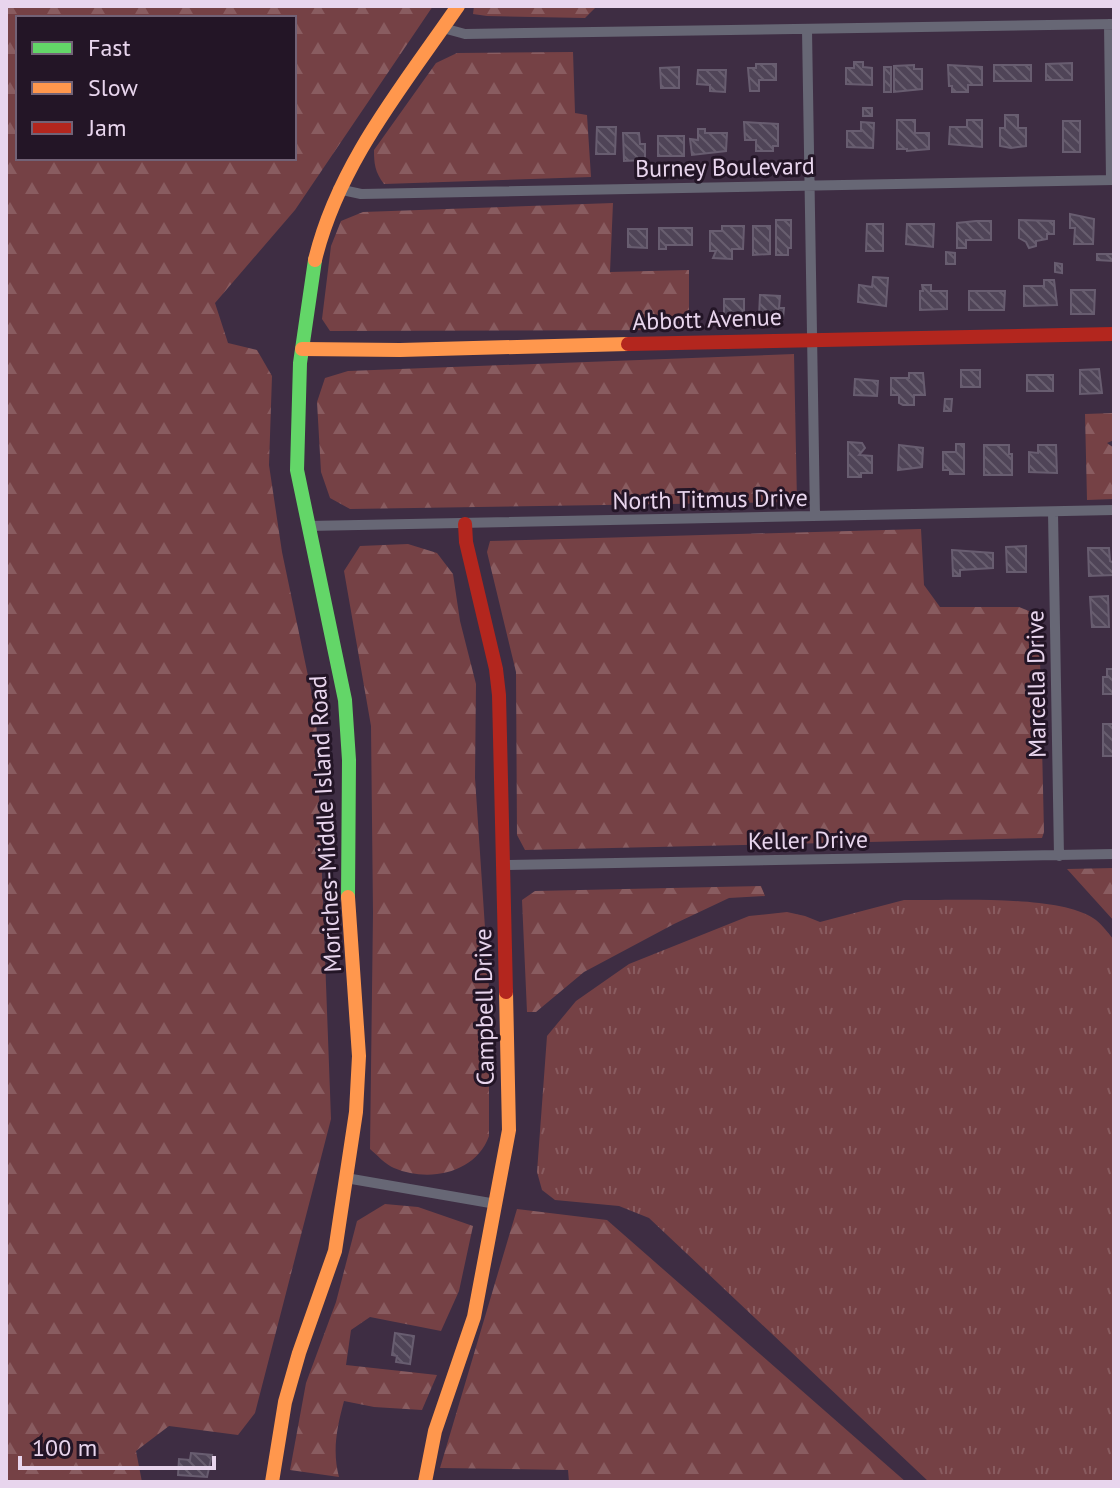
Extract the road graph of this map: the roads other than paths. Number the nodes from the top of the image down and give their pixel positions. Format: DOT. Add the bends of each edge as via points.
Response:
graph roads {
  1 [pos="458,6"];
  2 [pos="1111,24"];
  3 [pos="443,28"];
  4 [pos="807,30"];
  5 [pos="1112,180"];
  6 [pos="812,185"];
  7 [pos="338,189"];
  8 [pos="1114,334"];
  9 [pos="813,338"];
  10 [pos="302,349"];
  11 [pos="1114,510"];
  12 [pos="1053,512"];
  13 [pos="815,516"];
  14 [pos="465,524"];
  15 [pos="308,526"];
  16 [pos="1114,854"];
  17 [pos="1059,856"];
  18 [pos="503,865"];
  19 [pos="346,1178"];
  20 [pos="496,1204"];
  21 [pos="272,1482"];
  22 [pos="425,1482"];
  1 -- 3 [label="street, Moriches-Middle Island Road"];
  2 -- 4 [label="street"];
  2 -- 5 [label="street"];
  3 -- 4 [label="street" via="465,34"];
  3 -- 7 [label="street, Moriches-Middle Island Road"];
  4 -- 6 [label="street"];
  5 -- 6 [label="street, Burney Boulevard"];
  6 -- 7 [label="street, Burney Boulevard" via="361,194"];
  6 -- 9 [label="street"];
  7 -- 10 [label="street, Moriches-Middle Island Road" via="311,282"];
  8 -- 9 [label="street, Abbott Avenue"];
  9 -- 10 [label="street, Abbott Avenue"];
  9 -- 13 [label="street"];
  10 -- 15 [label="street, Moriches-Middle Island Road" via="297,470"];
  11 -- 12 [label="street, North Titmus Drive"];
  12 -- 13 [label="street, North Titmus Drive"];
  12 -- 17 [label="street, Marcella Drive"];
  13 -- 14 [label="street, North Titmus Drive"];
  14 -- 15 [label="street, North Titmus Drive"];
  14 -- 18 [label="street, Campbell Drive" via="496,669"];
  15 -- 19 [label="street, Moriches-Middle Island Road" via="338,658 349,760 348,900 359,1056"];
  16 -- 17 [label="street, Keller Drive"];
  17 -- 18 [label="street, Keller Drive"];
  18 -- 20 [label="street, Campbell Drive" via="509,1130"];
  19 -- 20 [label="street"];
  19 -- 21 [label="street, Moriches-Middle Island Road" via="335,1251 292,1378"];
  20 -- 22 [label="street, Campbell Drive" via="474,1317 435,1431"];
}
